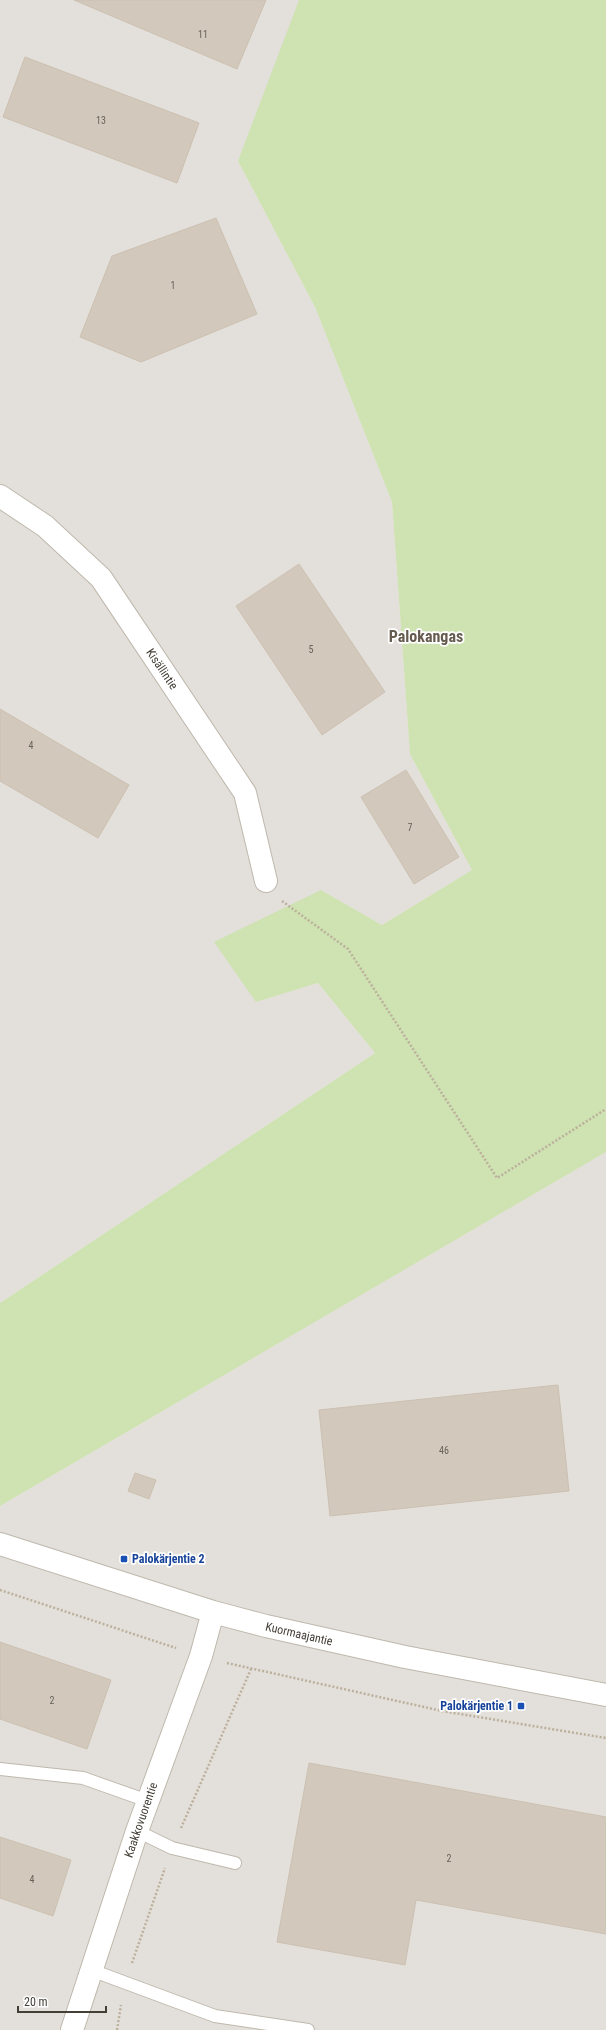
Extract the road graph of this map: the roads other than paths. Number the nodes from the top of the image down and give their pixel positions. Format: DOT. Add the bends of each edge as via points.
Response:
graph roads {
  1 [pos="0,496"];
  2 [pos="266,881"];
  3 [pos="0,1544"];
  4 [pos="213,1612"];
  5 [pos="606,1695"];
  6 [pos="0,1769"];
  7 [pos="148,1800"];
  8 [pos="137,1831"];
  9 [pos="235,1863"];
  10 [pos="91,1970"];
  11 [pos="72,2030"];
  12 [pos="308,2030"];
  1 -- 2 [label="street, Kisällintie" via="45,526 101,578 244,793"];
  3 -- 4 [label="street, Kuormaajantie"];
  4 -- 5 [label="street, Kuormaajantie" via="346,1645"];
  4 -- 7 [label="street, Kaakkovuorentie" via="201,1656"];
  6 -- 7 [label="lane" via="83,1778"];
  7 -- 8 [label="street, Kaakkovuorentie"];
  8 -- 9 [label="lane" via="172,1848"];
  8 -- 10 [label="street, Kaakkovuorentie"];
  10 -- 11 [label="street, Kaakkovuorentie"];
  10 -- 12 [label="lane" via="215,2016"];
}
